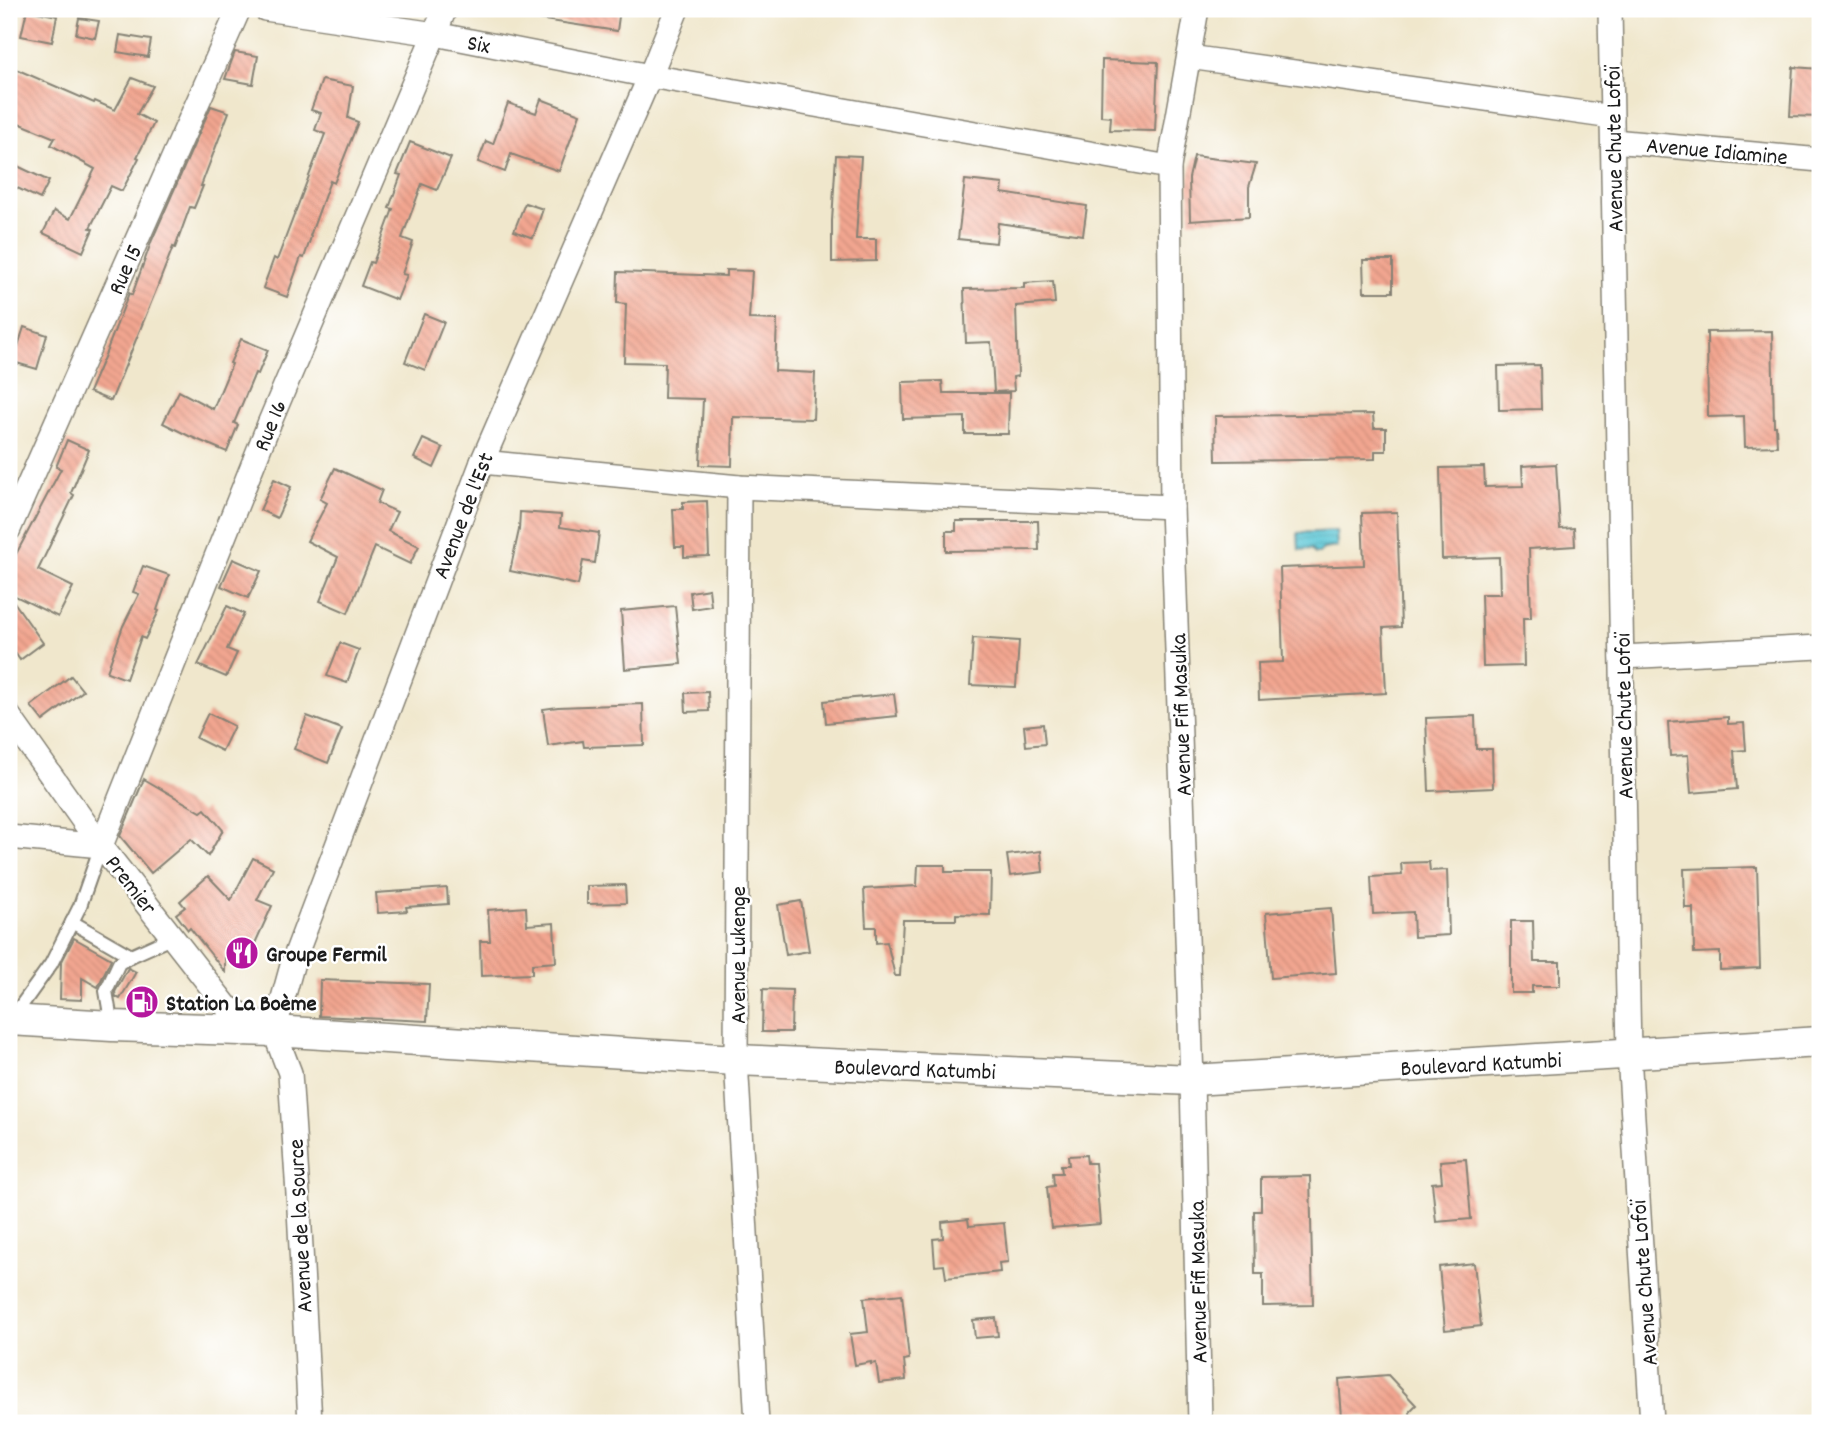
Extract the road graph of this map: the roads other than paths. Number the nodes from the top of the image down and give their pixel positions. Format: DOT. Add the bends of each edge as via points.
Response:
graph roads {
  1 [pos="239,9"];
  2 [pos="265,9"];
  3 [pos="445,9"];
  4 [pos="677,9"];
  5 [pos="1197,9"];
  6 [pos="1610,9"];
  7 [pos="435,34"];
  8 [pos="1189,57"];
  9 [pos="650,76"];
  10 [pos="1612,117"];
  11 [pos="1613,141"];
  12 [pos="1820,160"];
  13 [pos="1169,167"];
  14 [pos="482,462"];
  15 [pos="739,487"];
  16 [pos="1172,507"];
  17 [pos="9,529"];
  18 [pos="1820,647"];
  19 [pos="1622,657"];
  20 [pos="9,716"];
  21 [pos="9,837"];
  22 [pos="102,846"];
  23 [pos="72,922"];
  24 [pos="173,937"];
  25 [pos="131,956"];
  26 [pos="10,1020"];
  27 [pos="112,1026"];
  28 [pos="274,1031"];
  29 [pos="1820,1042"];
  30 [pos="1629,1054"];
  31 [pos="736,1060"];
  32 [pos="1192,1080"];
  33 [pos="310,1423"];
  34 [pos="757,1423"];
  35 [pos="1200,1423"];
  36 [pos="1652,1423"];
  1 -- 17 [label="street, Rue 15"];
  2 -- 7 [label="street, Six"];
  3 -- 7 [label="street, Rue 16"];
  4 -- 9 [label="street, Avenue de l'Est"];
  5 -- 8 [label="street, Avenue Fifi Masuka"];
  6 -- 10 [label="street, Avenue Chute Lofoï"];
  7 -- 9 [label="street, Six"];
  7 -- 22 [label="street, Rue 16" via="269,424"];
  8 -- 10 [label="street"];
  8 -- 13 [label="street, Avenue Fifi Masuka"];
  9 -- 13 [label="street, Six"];
  9 -- 14 [label="street, Avenue de l'Est"];
  10 -- 11 [label="street, Avenue Chute Lofoï"];
  11 -- 12 [label="street, Avenue Idiamine"];
  11 -- 19 [label="street, Avenue Chute Lofoï"];
  13 -- 16 [label="street, Avenue Fifi Masuka"];
  14 -- 15 [label="street"];
  14 -- 28 [label="street, Avenue de l'Est" via="293,962"];
  15 -- 16 [label="street"];
  15 -- 31 [label="street, Avenue Lukenge"];
  16 -- 32 [label="street, Avenue Fifi Masuka"];
  18 -- 19 [label="street"];
  19 -- 30 [label="street, Avenue Chute Lofoï"];
  20 -- 22 [label="street, Premier"];
  21 -- 22 [label="street"];
  22 -- 23 [label="lane"];
  22 -- 24 [label="street, Premier"];
  23 -- 25 [label="lane"];
  23 -- 26 [label="lane" via="51,964"];
  24 -- 25 [label="lane"];
  24 -- 28 [label="street, Premier" via="227,1006"];
  25 -- 27 [label="lane" via="120,964 106,991"];
  26 -- 27 [label="street, Boulevard Katumbi"];
  27 -- 28 [label="street, Boulevard Katumbi"];
  28 -- 31 [label="street, Boulevard Katumbi"];
  28 -- 33 [label="street, Avenue de la Source" via="290,1073"];
  29 -- 30 [label="street, Boulevard Katumbi"];
  30 -- 32 [label="street, Boulevard Katumbi"];
  30 -- 36 [label="street, Avenue Chute Lofoï"];
  31 -- 32 [label="street, Boulevard Katumbi"];
  31 -- 34 [label="street, Avenue Lukenge"];
  32 -- 35 [label="street, Avenue Fifi Masuka"];
}
